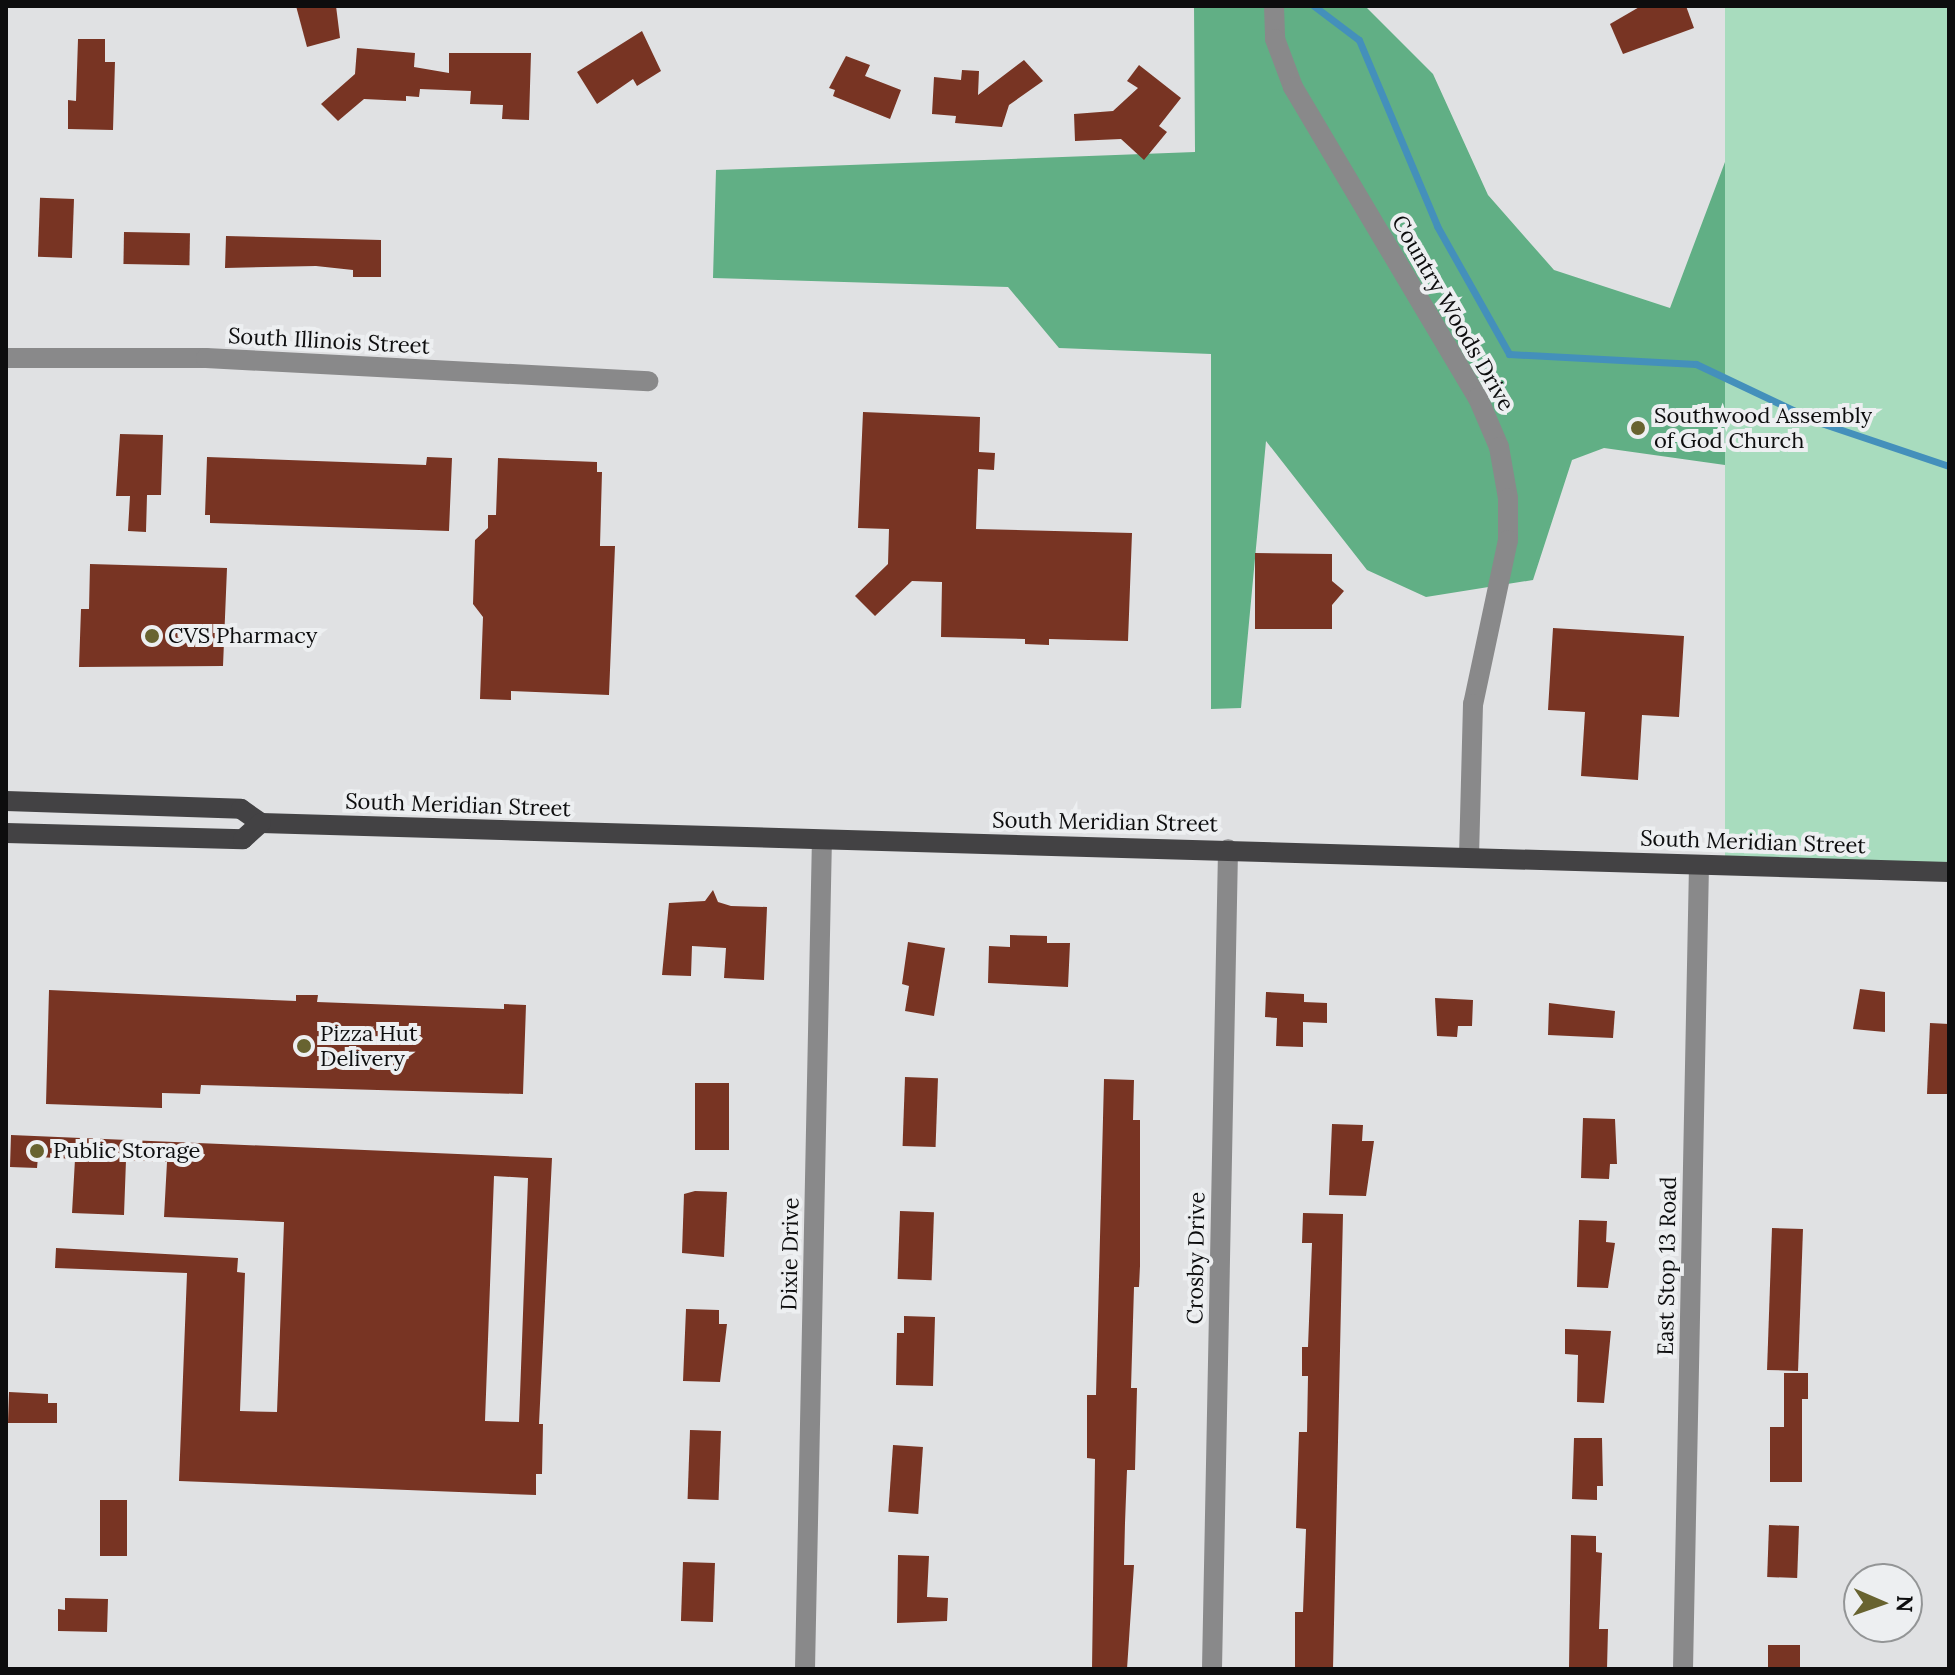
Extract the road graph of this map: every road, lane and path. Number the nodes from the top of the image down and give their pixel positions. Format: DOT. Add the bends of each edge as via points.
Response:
graph roads {
  1 [pos="1274,6"];
  2 [pos="6,358"];
  3 [pos="648,381"];
  4 [pos="6,801"];
  5 [pos="261,823"];
  6 [pos="6,833"];
  7 [pos="822,840"];
  8 [pos="1228,849"];
  9 [pos="1469,856"];
  10 [pos="1699,865"];
  11 [pos="1949,872"];
  12 [pos="805,1669"];
  13 [pos="1212,1669"];
  14 [pos="1683,1669"];
  1 -- 9 [label="street, Country Woods Drive" via="1275,39 1293,87 1478,398 1499,447 1508,498 1508,540 1473,704"];
  2 -- 3 [label="street, South Illinois Street" via="206,358"];
  4 -- 5 [label="main road, South Meridian Street" via="241,809"];
  5 -- 6 [label="main road, South Meridian Street" via="243,839"];
  5 -- 7 [label="main road, South Meridian Street"];
  7 -- 8 [label="main road, South Meridian Street"];
  7 -- 12 [label="street, Dixie Drive"];
  8 -- 9 [label="main road, South Meridian Street"];
  8 -- 13 [label="street, Crosby Drive"];
  9 -- 10 [label="main road, South Meridian Street"];
  10 -- 11 [label="main road, South Meridian Street"];
  10 -- 14 [label="street, East Stop 13 Road"];
}
